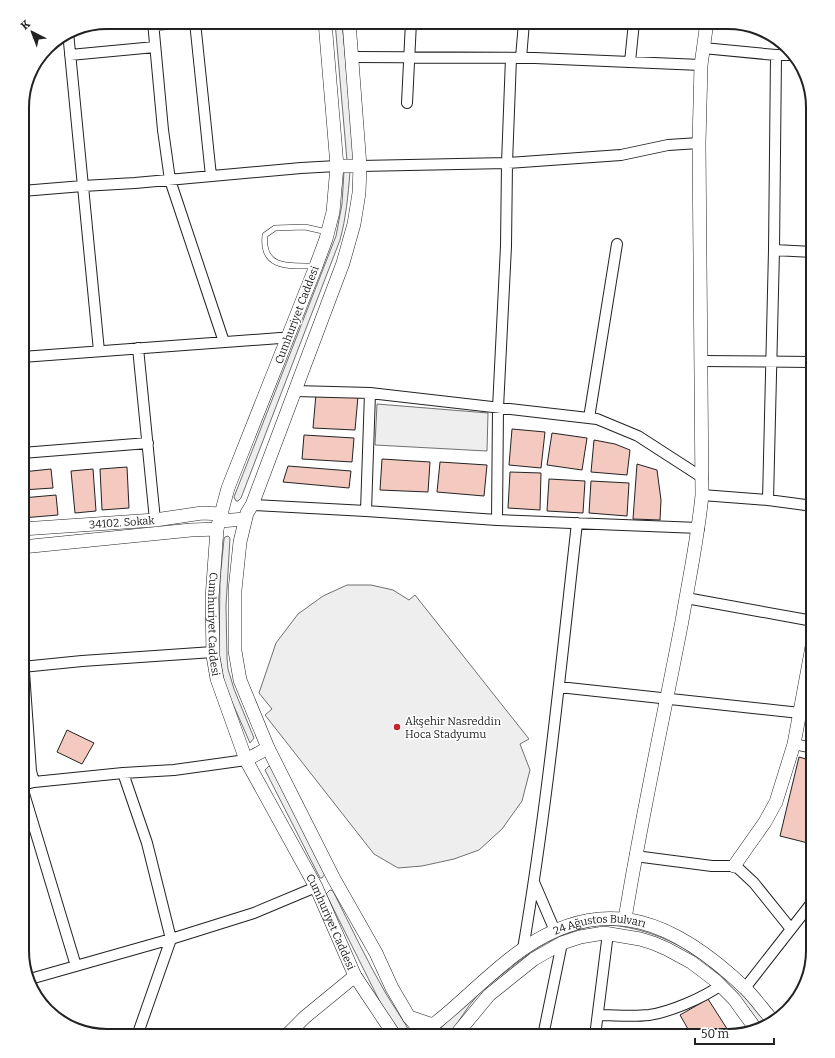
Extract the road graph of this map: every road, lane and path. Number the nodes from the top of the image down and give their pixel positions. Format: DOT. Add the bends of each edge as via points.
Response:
graph roads {
  1 [pos="153,29"];
  2 [pos="195,29"];
  3 [pos="326,29"];
  4 [pos="350,29"];
  5 [pos="411,29"];
  6 [pos="522,29"];
  7 [pos="633,29"];
  8 [pos="706,29"];
  9 [pos="69,39"];
  10 [pos="155,47"];
  11 [pos="703,48"];
  12 [pos="70,55"];
  13 [pos="776,55"];
  14 [pos="786,55"];
  15 [pos="352,57"];
  16 [pos="409,57"];
  17 [pos="516,58"];
  18 [pos="630,62"];
  19 [pos="700,65"];
  20 [pos="407,103"];
  21 [pos="699,143"];
  22 [pos="507,163"];
  23 [pos="337,166"];
  24 [pos="360,166"];
  25 [pos="211,176"];
  26 [pos="170,180"];
  27 [pos="83,186"];
  28 [pos="29,190"];
  29 [pos="328,233"];
  30 [pos="617,244"];
  31 [pos="774,250"];
  32 [pos="806,252"];
  33 [pos="316,266"];
  34 [pos="288,339"];
  35 [pos="224,342"];
  36 [pos="138,348"];
  37 [pos="99,352"];
  38 [pos="29,357"];
  39 [pos="701,361"];
  40 [pos="772,362"];
  41 [pos="806,362"];
  42 [pos="295,391"];
  43 [pos="370,393"];
  44 [pos="498,408"];
  45 [pos="589,418"];
  46 [pos="148,443"];
  47 [pos="29,452"];
  48 [pos="703,478"];
  49 [pos="702,495"];
  50 [pos="768,500"];
  51 [pos="252,505"];
  52 [pos="806,505"];
  53 [pos="366,511"];
  54 [pos="245,519"];
  55 [pos="155,520"];
  56 [pos="497,520"];
  57 [pos="220,521"];
  58 [pos="577,523"];
  59 [pos="699,528"];
  60 [pos="29,529"];
  61 [pos="29,546"];
  62 [pos="686,598"];
  63 [pos="806,620"];
  64 [pos="213,652"];
  65 [pos="29,666"];
  66 [pos="806,679"];
  67 [pos="559,687"];
  68 [pos="667,699"];
  69 [pos="800,713"];
  70 [pos="794,744"];
  71 [pos="29,745"];
  72 [pos="806,747"];
  73 [pos="268,748"];
  74 [pos="246,760"];
  75 [pos="123,773"];
  76 [pos="34,782"];
  77 [pos="29,784"];
  78 [pos="29,809"];
  79 [pos="635,856"];
  80 [pos="734,866"];
  81 [pos="334,879"];
  82 [pos="534,882"];
  83 [pos="316,888"];
  84 [pos="806,910"];
  85 [pos="625,919"];
  86 [pos="791,929"];
  87 [pos="555,931"];
  88 [pos="608,933"];
  89 [pos="171,939"];
  90 [pos="562,943"];
  91 [pos="523,949"];
  92 [pos="76,966"];
  93 [pos="355,976"];
  94 [pos="34,978"];
  95 [pos="721,986"];
  96 [pos="745,988"];
  97 [pos="598,1015"];
  98 [pos="770,1017"];
  99 [pos="753,1025"];
  100 [pos="139,1029"];
  101 [pos="293,1029"];
  102 [pos="390,1029"];
  103 [pos="426,1029"];
  104 [pos="428,1029"];
  105 [pos="461,1029"];
  106 [pos="544,1029"];
  107 [pos="597,1029"];
  1 -- 10 [label="street"];
  2 -- 25 [label="street"];
  3 -- 23 [label="main road, Cumhuriyet Caddesi"];
  4 -- 15 [label="main road, Cumhuriyet Caddesi"];
  5 -- 16 [label="street"];
  6 -- 17 [label="street"];
  7 -- 18 [label="street"];
  8 -- 11 [label="main road"];
  9 -- 12 [label="street"];
  10 -- 12 [label="street"];
  10 -- 26 [label="street"];
  11 -- 13 [label="street"];
  11 -- 19 [label="main road"];
  12 -- 27 [label="street"];
  13 -- 14 [label="street"];
  13 -- 31 [label="street"];
  15 -- 16 [label="street"];
  15 -- 24 [label="main road, Cumhuriyet Caddesi"];
  16 -- 17 [label="street"];
  16 -- 20 [label="street"];
  17 -- 18 [label="street"];
  17 -- 22 [label="street"];
  18 -- 19 [label="street"];
  19 -- 21 [label="main road"];
  21 -- 22 [label="street" via="668,144 621,155"];
  21 -- 39 [label="main road"];
  22 -- 24 [label="street"];
  22 -- 44 [label="street" via="506,246"];
  23 -- 24 [label="main road"];
  23 -- 25 [label="street"];
  23 -- 29 [label="main road, Cumhuriyet Caddesi" via="333,212"];
  24 -- 42 [label="main road, Cumhuriyet Caddesi" via="357,208 350,241"];
  25 -- 26 [label="street"];
  26 -- 27 [label="street"];
  26 -- 35 [label="street"];
  27 -- 28 [label="street"];
  27 -- 37 [label="street"];
  29 -- 33 [label="main road, Cumhuriyet Caddesi"];
  29 -- 33 [label="lane" via="305,227 274,228 265,235 264,244 277,263 287,266"];
  30 -- 45 [label="street"];
  31 -- 32 [label="street"];
  31 -- 40 [label="street"];
  33 -- 34 [label="main road, Cumhuriyet Caddesi"];
  34 -- 35 [label="street"];
  34 -- 57 [label="main road, Cumhuriyet Caddesi" via="228,488"];
  35 -- 36 [label="street"];
  36 -- 37 [label="street"];
  36 -- 46 [label="street"];
  37 -- 38 [label="street"];
  39 -- 40 [label="street"];
  39 -- 48 [label="main road"];
  40 -- 41 [label="street"];
  40 -- 50 [label="street"];
  42 -- 43 [label="street"];
  42 -- 51 [label="main road, Cumhuriyet Caddesi"];
  43 -- 44 [label="street"];
  43 -- 53 [label="street"];
  44 -- 45 [label="street"];
  44 -- 56 [label="street"];
  45 -- 48 [label="street" via="638,436"];
  46 -- 47 [label="street"];
  46 -- 55 [label="street"];
  48 -- 49 [label="main road"];
  49 -- 50 [label="street"];
  49 -- 59 [label="main road"];
  50 -- 52 [label="street"];
  51 -- 53 [label="street"];
  51 -- 54 [label="main road, Cumhuriyet Caddesi"];
  53 -- 56 [label="street"];
  54 -- 57 [label="main road"];
  54 -- 73 [label="main road, Cumhuriyet Caddesi" via="235,590 236,660 240,680"];
  55 -- 57 [label="main road, 34102. Sokak" via="202,513"];
  55 -- 60 [label="main road, 34102. Sokak"];
  56 -- 58 [label="street"];
  57 -- 61 [label="main road, 34102. Sokak" via="191,530"];
  57 -- 64 [label="main road, Cumhuriyet Caddesi" via="212,598"];
  58 -- 59 [label="street"];
  58 -- 67 [label="street"];
  59 -- 62 [label="main road"];
  62 -- 63 [label="street"];
  62 -- 68 [label="main road"];
  64 -- 65 [label="street"];
  64 -- 74 [label="main road, Cumhuriyet Caddesi" via="217,679"];
  66 -- 69 [label="main road"];
  67 -- 68 [label="street"];
  67 -- 82 [label="street"];
  68 -- 69 [label="street"];
  68 -- 79 [label="main road"];
  69 -- 70 [label="main road"];
  70 -- 72 [label="street"];
  70 -- 80 [label="main road" via="772,812"];
  71 -- 76 [label="street"];
  73 -- 74 [label="main road"];
  73 -- 81 [label="main road, Cumhuriyet Caddesi"];
  74 -- 75 [label="street" via="174,770"];
  74 -- 83 [label="main road, Cumhuriyet Caddesi"];
  75 -- 76 [label="street"];
  75 -- 89 [label="street" via="147,843"];
  76 -- 77 [label="street"];
  78 -- 92 [label="street"];
  79 -- 80 [label="street" via="712,866"];
  79 -- 85 [label="main road"];
  80 -- 86 [label="street" via="754,883"];
  81 -- 83 [label="main road"];
  81 -- 103 [label="main road, Cumhuriyet Caddesi" via="409,1017"];
  82 -- 87 [label="street"];
  82 -- 91 [label="street"];
  83 -- 89 [label="street" via="254,913"];
  83 -- 93 [label="main road, Cumhuriyet Caddesi"];
  84 -- 86 [label="street"];
  85 -- 87 [label="main road, 24 Ağustos Bulvarı" via="597,918"];
  85 -- 96 [label="main road, 24 Ağustos Bulvarı" via="666,931 695,946"];
  86 -- 96 [label="street"];
  87 -- 91 [label="main road, 24 Ağustos Bulvarı"];
  88 -- 90 [label="main road, 24 Ağustos Bulvarı" via="593,934"];
  88 -- 95 [label="main road, 24 Ağustos Bulvarı" via="640,939 667,949 691,962"];
  88 -- 97 [label="street"];
  89 -- 92 [label="street"];
  89 -- 100 [label="street"];
  90 -- 105 [label="main road, 24 Ağustos Bulvarı" via="522,968 489,995"];
  90 -- 106 [label="street"];
  91 -- 104 [label="main road, 24 Ağustos Bulvarı"];
  92 -- 94 [label="street"];
  93 -- 101 [label="main road"];
  93 -- 102 [label="main road, Cumhuriyet Caddesi"];
  95 -- 97 [label="street" via="709,994 670,1010 650,1015"];
  95 -- 99 [label="main road, 24 Ağustos Bulvarı"];
  96 -- 98 [label="main road, 24 Ağustos Bulvarı"];
  97 -- 107 [label="street"];
}
